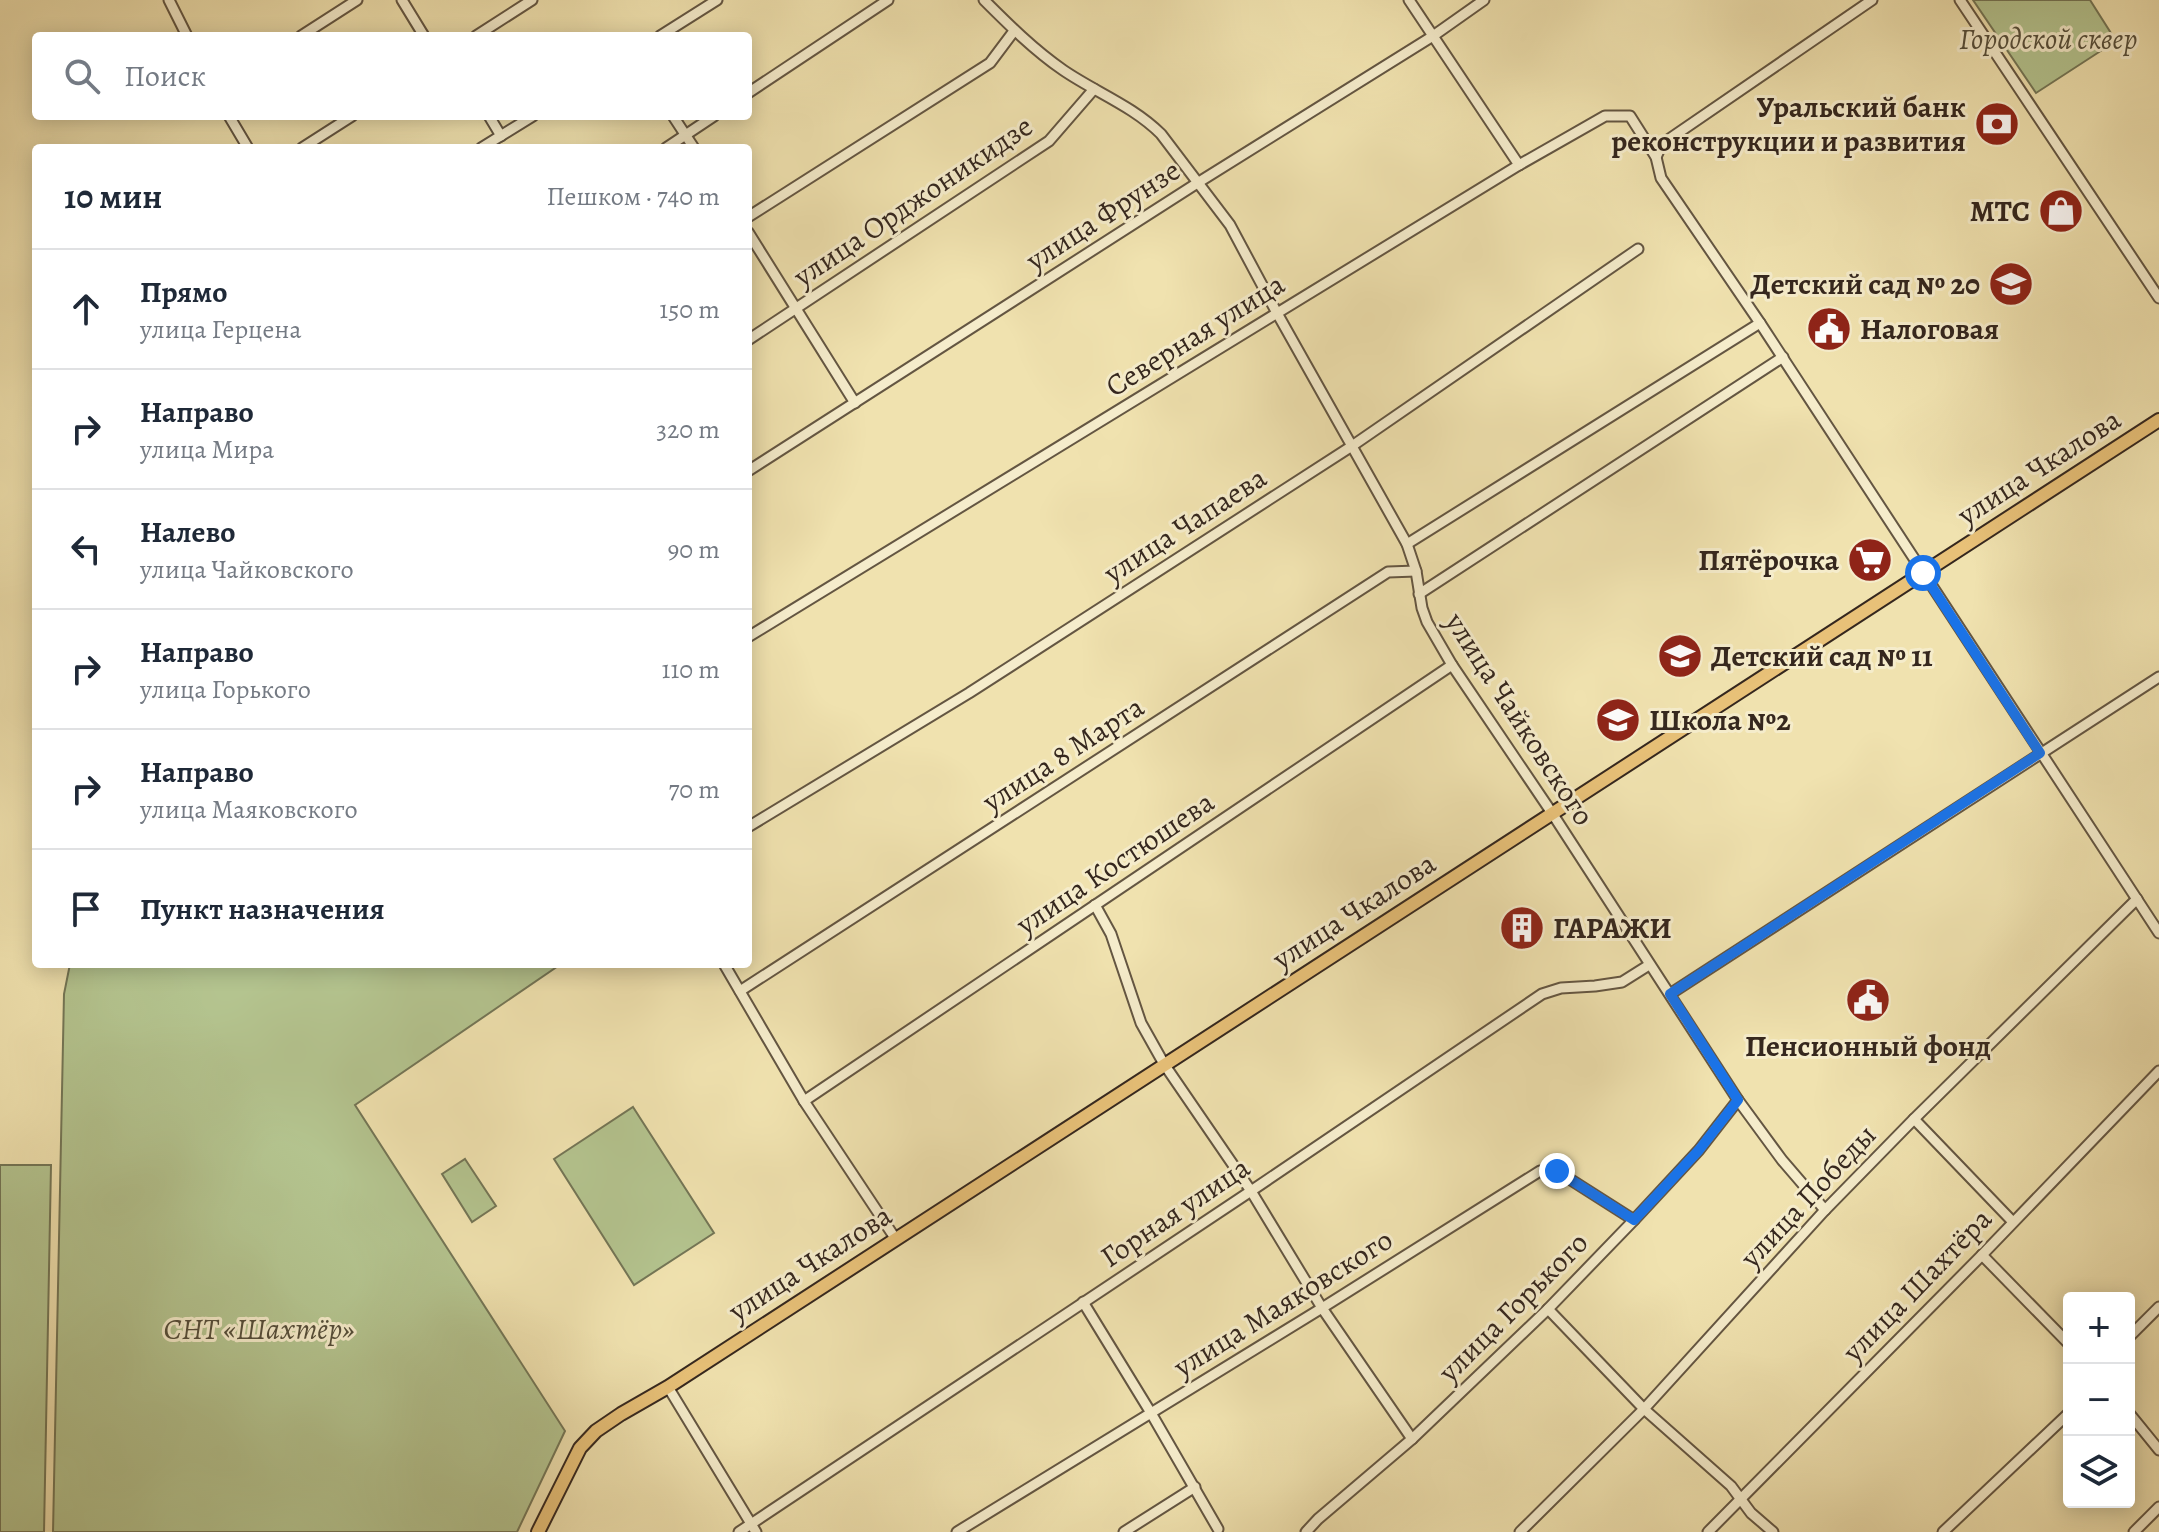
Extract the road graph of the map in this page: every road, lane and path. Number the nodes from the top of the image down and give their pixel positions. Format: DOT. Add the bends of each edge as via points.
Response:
graph roads {
  1 [pos="357,0"];
  2 [pos="402,0"];
  3 [pos="532,0"];
  4 [pos="717,0"];
  5 [pos="888,0"];
  6 [pos="984,0"];
  7 [pos="1409,0"];
  8 [pos="1484,0"];
  9 [pos="1872,0"];
  10 [pos="1960,0"];
  11 [pos="173,2"];
  12 [pos="1014,31"];
  13 [pos="185,32"];
  14 [pos="307,32"];
  15 [pos="422,32"];
  16 [pos="482,32"];
  17 [pos="666,32"];
  18 [pos="1433,36"];
  19 [pos="1094,89"];
  20 [pos="752,90"];
  21 [pos="231,120"];
  22 [pos="346,120"];
  23 [pos="491,120"];
  24 [pos="527,120"];
  25 [pos="676,120"];
  26 [pos="708,120"];
  27 [pos="686,135"];
  28 [pos="501,136"];
  29 [pos="246,144"];
  30 [pos="308,144"];
  31 [pos="488,144"];
  32 [pos="672,144"];
  33 [pos="692,144"];
  34 [pos="1656,157"];
  35 [pos="1519,165"];
  36 [pos="1199,182"];
  37 [pos="752,214"];
  38 [pos="752,238"];
  39 [pos="1638,249"];
  40 [pos="2159,298"];
  41 [pos="796,309"];
  42 [pos="1277,313"];
  43 [pos="1760,323"];
  44 [pos="752,337"];
  45 [pos="1783,357"];
  46 [pos="855,403"];
  47 [pos="2159,420"];
  48 [pos="1352,446"];
  49 [pos="752,468"];
  50 [pos="1407,544"];
  51 [pos="1416,571"];
  52 [pos="1923,573"];
  53 [pos="1419,594"];
  54 [pos="752,635"];
  55 [pos="1452,665"];
  56 [pos="2159,677"];
  57 [pos="2040,753"];
  58 [pos="1552,813"];
  59 [pos="752,825"];
  60 [pos="2137,899"];
  61 [pos="1095,905"];
  62 [pos="2159,933"];
  63 [pos="1649,965"];
  64 [pos="726,968"];
  65 [pos="740,991"];
  66 [pos="1670,994"];
  67 [pos="1164,1064"];
  68 [pos="2159,1071"];
  69 [pos="1738,1100"];
  70 [pos="804,1101"];
  71 [pos="1914,1119"];
  72 [pos="1251,1191"];
  73 [pos="1825,1210"];
  74 [pos="1634,1220"];
  75 [pos="2013,1222"];
  76 [pos="895,1238"];
  77 [pos="1982,1255"];
  78 [pos="1083,1302"];
  79 [pos="2159,1307"];
  80 [pos="1322,1308"];
  81 [pos="1548,1309"];
  82 [pos="2135,1331"];
  83 [pos="2063,1338"];
  84 [pos="668,1387"];
  85 [pos="1644,1409"];
  86 [pos="1151,1413"];
  87 [pos="2063,1419"];
  88 [pos="2135,1420"];
  89 [pos="1412,1439"];
  90 [pos="2159,1450"];
  91 [pos="1195,1487"];
  92 [pos="1740,1500"];
  93 [pos="2159,1507"];
  94 [pos="754,1528"];
  95 [pos="1217,1531"];
  96 [pos="538,1532"];
  97 [pos="739,1532"];
  98 [pos="957,1532"];
  99 [pos="1124,1532"];
  100 [pos="1306,1532"];
  101 [pos="1520,1532"];
  102 [pos="1708,1532"];
  103 [pos="1773,1532"];
  104 [pos="1943,1532"];
  105 [pos="2134,1532"];
  1 -- 14 [label="street"];
  2 -- 15 [label="street"];
  3 -- 16 [label="street"];
  4 -- 17 [label="street"];
  5 -- 20 [label="street"];
  6 -- 12 [label="street, улица Чайковского"];
  7 -- 18 [label="street"];
  8 -- 18 [label="street, улица Фрунзе"];
  9 -- 34 [label="street" via="1662,144"];
  10 -- 40 [label="street"];
  11 -- 13 [label="street"];
  12 -- 19 [label="street, улица Чайковского"];
  12 -- 37 [label="street" via="990,63"];
  18 -- 35 [label="street"];
  18 -- 36 [label="street, улица Фрунзе"];
  19 -- 36 [label="street, улица Чайковского" via="1149,122"];
  19 -- 41 [label="street, улица Орджоникидзе" via="1049,141"];
  21 -- 29 [label="street"];
  22 -- 30 [label="street"];
  23 -- 28 [label="street"];
  24 -- 28 [label="street"];
  25 -- 27 [label="street"];
  26 -- 27 [label="street"];
  27 -- 32 [label="street"];
  27 -- 33 [label="street"];
  28 -- 31 [label="street"];
  34 -- 35 [label="street, Северная улица" via="1630,116 1605,116"];
  34 -- 43 [label="street" via="1661,178"];
  35 -- 42 [label="street, Северная улица"];
  36 -- 42 [label="street, улица Чайковского" via="1230,225"];
  36 -- 46 [label="street, улица Фрунзе"];
  38 -- 41 [label="street"];
  39 -- 48 [label="street, улица Чапаева"];
  41 -- 44 [label="street, улица Орджоникидзе"];
  41 -- 46 [label="street"];
  42 -- 48 [label="street, улица Чайковского"];
  42 -- 54 [label="street, Северная улица"];
  43 -- 45 [label="street"];
  43 -- 50 [label="street"];
  45 -- 52 [label="street"];
  45 -- 53 [label="street"];
  46 -- 49 [label="street, улица Фрунзе"];
  47 -- 52 [label="main road, улица Чкалова"];
  48 -- 50 [label="street, улица Чайковского"];
  48 -- 59 [label="street, улица Чапаева" via="969,693"];
  50 -- 51 [label="street, улица Чайковского"];
  51 -- 53 [label="street, улица Чайковского"];
  51 -- 65 [label="street, улица 8 Марта" via="1388,572"];
  52 -- 57 [label="street"];
  52 -- 58 [label="main road, улица Чкалова"];
  53 -- 55 [label="street, улица Чайковского" via="1427,622"];
  55 -- 58 [label="street, улица Чайковского"];
  55 -- 61 [label="street, улица Костюшева"];
  56 -- 57 [label="street"];
  57 -- 60 [label="street"];
  57 -- 66 [label="street"];
  58 -- 63 [label="street, улица Чайковского"];
  58 -- 67 [label="main road, улица Чкалова"];
  60 -- 62 [label="street"];
  60 -- 71 [label="street, улица Победы"];
  61 -- 67 [label="street" via="1111,934 1141,1023"];
  61 -- 70 [label="street, улица Костюшева"];
  63 -- 66 [label="street, улица Чайковского"];
  63 -- 72 [label="street, Горная улица" via="1622,982 1542,994"];
  64 -- 65 [label="street"];
  65 -- 70 [label="street"];
  66 -- 69 [label="street, улица Чайковского"];
  67 -- 72 [label="street"];
  67 -- 76 [label="main road, улица Чкалова"];
  68 -- 75 [label="street, улица Шахтёра"];
  69 -- 73 [label="street, улица Чайковского"];
  69 -- 74 [label="street, улица Горького"];
  70 -- 76 [label="street"];
  71 -- 73 [label="street, улица Победы"];
  71 -- 75 [label="street"];
  72 -- 78 [label="street, Горная улица"];
  72 -- 80 [label="street"];
  73 -- 85 [label="street, улица Победы"];
  74 -- 80 [label="street, улица Маяковского" via="1557,1171 1540,1171"];
  74 -- 81 [label="street, улица Горького"];
  75 -- 77 [label="street, улица Шахтёра"];
  76 -- 84 [label="main road, улица Чкалова"];
  77 -- 83 [label="street"];
  77 -- 92 [label="street, улица Шахтёра"];
  78 -- 86 [label="street"];
  78 -- 94 [label="street, Горная улица"];
  79 -- 82 [label="street"];
  80 -- 86 [label="street, улица Маяковского"];
  80 -- 89 [label="street"];
  81 -- 85 [label="street"];
  81 -- 89 [label="street, улица Горького"];
  84 -- 94 [label="street"];
  84 -- 96 [label="main road, улица Чкалова" via="596,1431 580,1448"];
  85 -- 92 [label="street"];
  85 -- 101 [label="street, улица Победы"];
  86 -- 91 [label="street"];
  86 -- 98 [label="street, улица Маяковского"];
  87 -- 104 [label="street"];
  88 -- 90 [label="street"];
  89 -- 100 [label="street, улица Горького"];
  91 -- 95 [label="street"];
  91 -- 99 [label="street"];
  92 -- 102 [label="street, улица Шахтёра"];
  92 -- 103 [label="street"];
  93 -- 105 [label="street"];
  94 -- 97 [label="street, Горная улица"];
}
